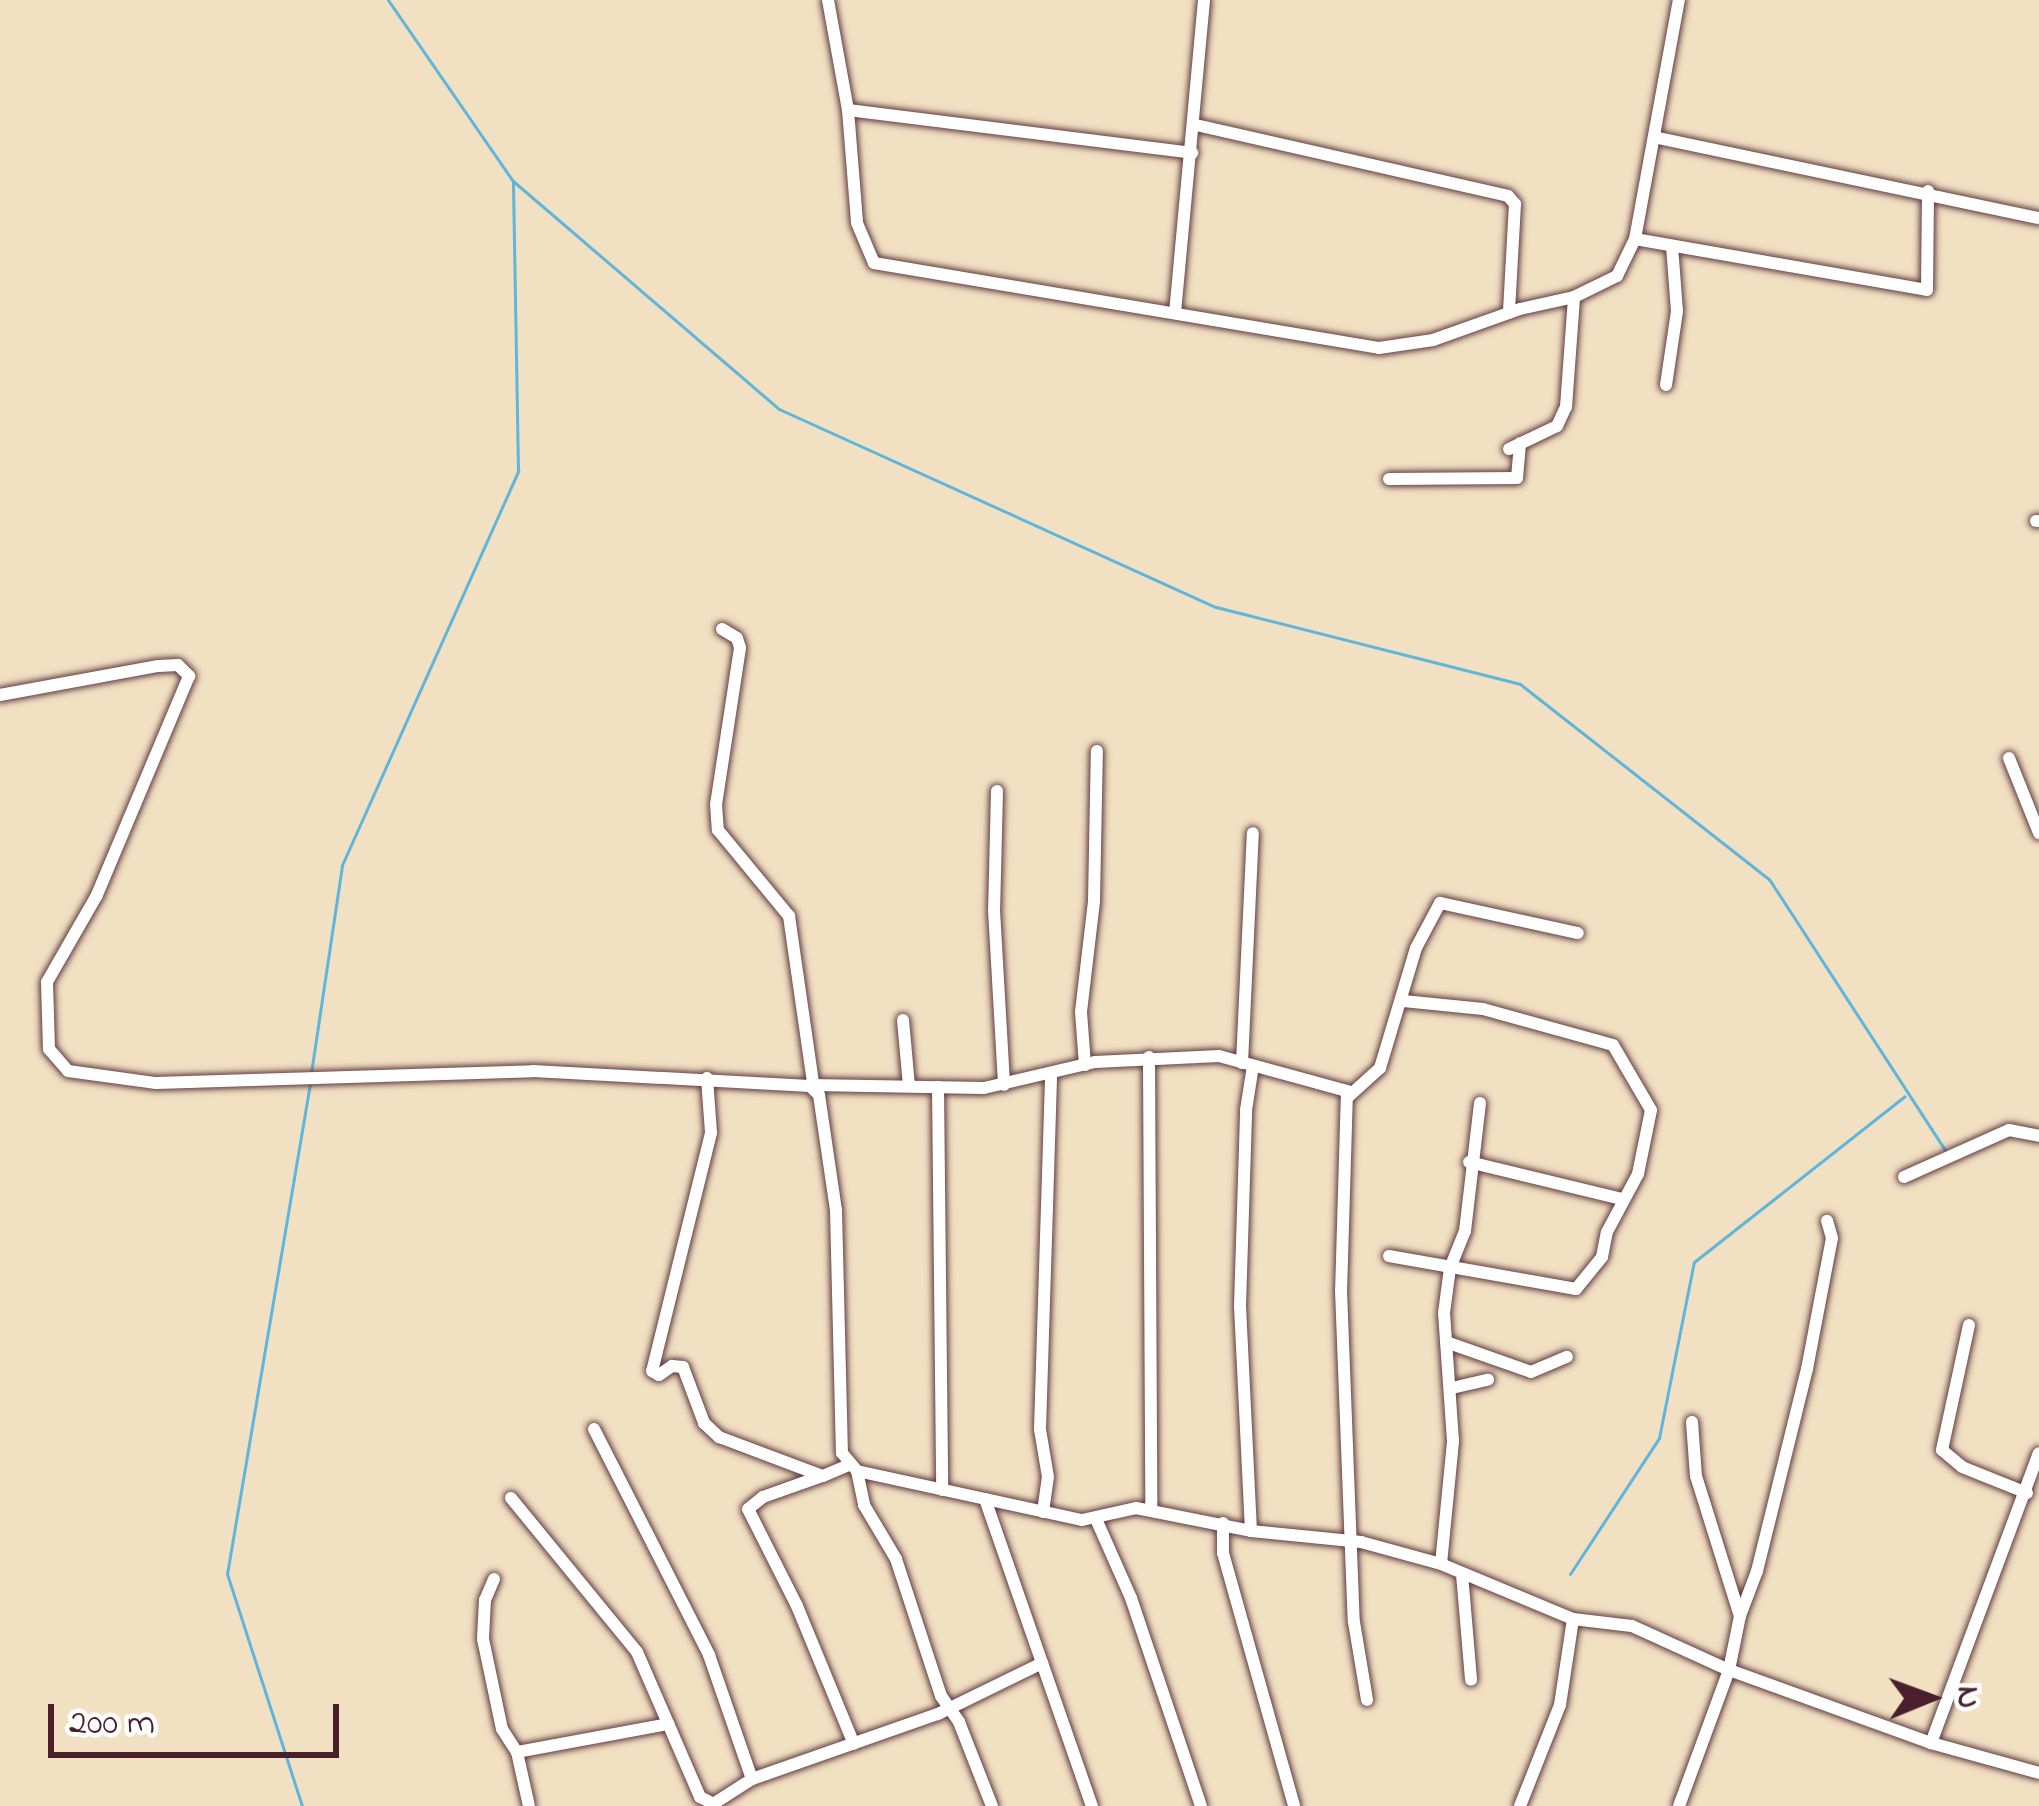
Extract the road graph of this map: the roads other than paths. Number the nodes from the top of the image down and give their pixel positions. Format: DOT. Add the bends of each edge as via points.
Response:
graph roads {
  1 [pos="828,0"];
  2 [pos="1204,0"];
  3 [pos="1679,0"];
  4 [pos="848,110"];
  5 [pos="1196,125"];
  6 [pos="1654,136"];
  7 [pos="1192,152"];
  8 [pos="1928,190"];
  9 [pos="2039,218"];
  10 [pos="1635,239"];
  11 [pos="1672,246"];
  12 [pos="1574,297"];
  13 [pos="1175,313"];
  14 [pos="1509,313"];
  15 [pos="1666,386"];
  16 [pos="1389,479"];
  17 [pos="722,629"];
  18 [pos="0,695"];
  19 [pos="1097,751"];
  20 [pos="2009,758"];
  21 [pos="997,791"];
  22 [pos="1253,832"];
  23 [pos="2039,833"];
  24 [pos="1578,933"];
  25 [pos="1402,1000"];
  26 [pos="903,1020"];
  27 [pos="1149,1057"];
  28 [pos="1085,1065"];
  29 [pos="1248,1065"];
  30 [pos="1051,1073"];
  31 [pos="707,1078"];
  32 [pos="812,1084"];
  33 [pos="1004,1085"];
  34 [pos="909,1086"];
  35 [pos="938,1088"];
  36 [pos="1349,1096"];
  37 [pos="1480,1103"];
  38 [pos="2039,1136"];
  39 [pos="1469,1162"];
  40 [pos="1904,1178"];
  41 [pos="1622,1198"];
  42 [pos="1827,1221"];
  43 [pos="1389,1256"];
  44 [pos="1450,1268"];
  45 [pos="1969,1324"];
  46 [pos="1446,1342"];
  47 [pos="1567,1357"];
  48 [pos="1488,1380"];
  49 [pos="1452,1388"];
  50 [pos="1692,1422"];
  51 [pos="594,1429"];
  52 [pos="2039,1453"];
  53 [pos="853,1468"];
  54 [pos="823,1476"];
  55 [pos="942,1490"];
  56 [pos="2027,1493"];
  57 [pos="512,1498"];
  58 [pos="985,1499"];
  59 [pos="1151,1509"];
  60 [pos="1043,1512"];
  61 [pos="1096,1519"];
  62 [pos="1223,1523"];
  63 [pos="1251,1531"];
  64 [pos="1353,1540"];
  65 [pos="1442,1564"];
  66 [pos="1462,1574"];
  67 [pos="494,1579"];
  68 [pos="1740,1616"];
  69 [pos="1573,1619"];
  70 [pos="1042,1663"];
  71 [pos="1729,1670"];
  72 [pos="1471,1680"];
  73 [pos="1367,1700"];
  74 [pos="949,1708"];
  75 [pos="668,1724"];
  76 [pos="1931,1743"];
  77 [pos="854,1744"];
  78 [pos="517,1752"];
  79 [pos="2039,1773"];
  80 [pos="752,1779"];
  81 [pos="711,1805"];
  82 [pos="987,1805"];
  83 [pos="530,1806"];
  84 [pos="1092,1806"];
  85 [pos="1201,1806"];
  86 [pos="1294,1806"];
  87 [pos="1520,1806"];
  88 [pos="1679,1806"];
  1 -- 4 [label="street"];
  2 -- 5 [label="street" via="1192,85"];
  3 -- 6 [label="street" via="1679,36"];
  4 -- 7 [label="street"];
  4 -- 13 [label="street" via="856,223 874,263"];
  5 -- 7 [label="street"];
  5 -- 14 [label="street" via="1508,196 1516,204"];
  6 -- 8 [label="street"];
  6 -- 10 [label="street"];
  7 -- 13 [label="street"];
  8 -- 9 [label="street"];
  8 -- 11 [label="street" via="1928,290"];
  10 -- 11 [label="street"];
  10 -- 12 [label="street" via="1617,276"];
  11 -- 15 [label="street" via="1677,310"];
  12 -- 14 [label="street"];
  12 -- 16 [label="street" via="1566,407 1557,426 1514,446 1516,478"];
  13 -- 14 [label="street" via="1379,348 1433,340"];
  17 -- 32 [label="street" via="740,648 718,830 789,916"];
  18 -- 31 [label="street" via="158,666 178,665 189,676 97,895 47,982 50,1049 68,1071 238,1084 533,1071"];
  19 -- 28 [label="street" via="1094,901 1081,1012"];
  20 -- 23 [label="street"];
  21 -- 33 [label="street"];
  22 -- 29 [label="street"];
  24 -- 25 [label="street" via="1440,903"];
  25 -- 36 [label="street" via="1380,1068"];
  25 -- 41 [label="street" via="1483,1009 1613,1045 1651,1110 1638,1174"];
  26 -- 34 [label="street"];
  27 -- 28 [label="street"];
  27 -- 29 [label="street" via="1219,1056"];
  27 -- 59 [label="street"];
  28 -- 30 [label="street"];
  29 -- 36 [label="street"];
  29 -- 63 [label="street" via="1240,1306"];
  30 -- 33 [label="street"];
  30 -- 60 [label="street"];
  31 -- 32 [label="street"];
  31 -- 54 [label="street" via="705,1164 650,1364 659,1375 682,1367 704,1423 719,1437"];
  32 -- 34 [label="street"];
  32 -- 53 [label="street" via="836,1210 842,1453"];
  33 -- 35 [label="street"];
  34 -- 35 [label="street"];
  35 -- 55 [label="street"];
  36 -- 64 [label="street" via="1341,1290"];
  37 -- 39 [label="street"];
  38 -- 40 [label="street" via="2009,1130"];
  39 -- 41 [label="street"];
  39 -- 44 [label="street" via="1465,1231"];
  41 -- 44 [label="street" via="1602,1257 1576,1288"];
  42 -- 68 [label="street" via="1832,1238 1808,1370"];
  43 -- 44 [label="street"];
  44 -- 46 [label="street"];
  45 -- 56 [label="street" via="1942,1450 1962,1467"];
  46 -- 47 [label="street" via="1531,1372"];
  46 -- 49 [label="street"];
  48 -- 49 [label="street"];
  49 -- 65 [label="street"];
  50 -- 68 [label="street" via="1696,1476"];
  51 -- 80 [label="street" via="709,1655"];
  52 -- 56 [label="street"];
  53 -- 54 [label="street"];
  53 -- 55 [label="street"];
  53 -- 74 [label="street" via="896,1559"];
  54 -- 77 [label="street" via="748,1509"];
  55 -- 58 [label="street"];
  56 -- 76 [label="street"];
  57 -- 75 [label="street" via="637,1652"];
  58 -- 60 [label="street"];
  58 -- 70 [label="street"];
  59 -- 61 [label="street"];
  59 -- 62 [label="street"];
  60 -- 61 [label="street"];
  61 -- 85 [label="street"];
  62 -- 63 [label="street"];
  62 -- 86 [label="street" via="1223,1553"];
  63 -- 64 [label="street"];
  64 -- 65 [label="street"];
  64 -- 73 [label="street" via="1354,1622"];
  65 -- 66 [label="street"];
  66 -- 69 [label="street"];
  66 -- 72 [label="street"];
  67 -- 78 [label="street" via="483,1639 502,1729"];
  68 -- 71 [label="street"];
  69 -- 71 [label="street" via="1632,1626"];
  69 -- 87 [label="street" via="1560,1705"];
  70 -- 74 [label="street"];
  70 -- 84 [label="street"];
  71 -- 76 [label="street"];
  71 -- 88 [label="street"];
  74 -- 77 [label="street"];
  74 -- 82 [label="street" via="974,1753"];
  75 -- 78 [label="street"];
  75 -- 81 [label="street" via="700,1798"];
  76 -- 79 [label="street"];
  77 -- 80 [label="street"];
  78 -- 83 [label="street"];
  80 -- 81 [label="street"];
}
